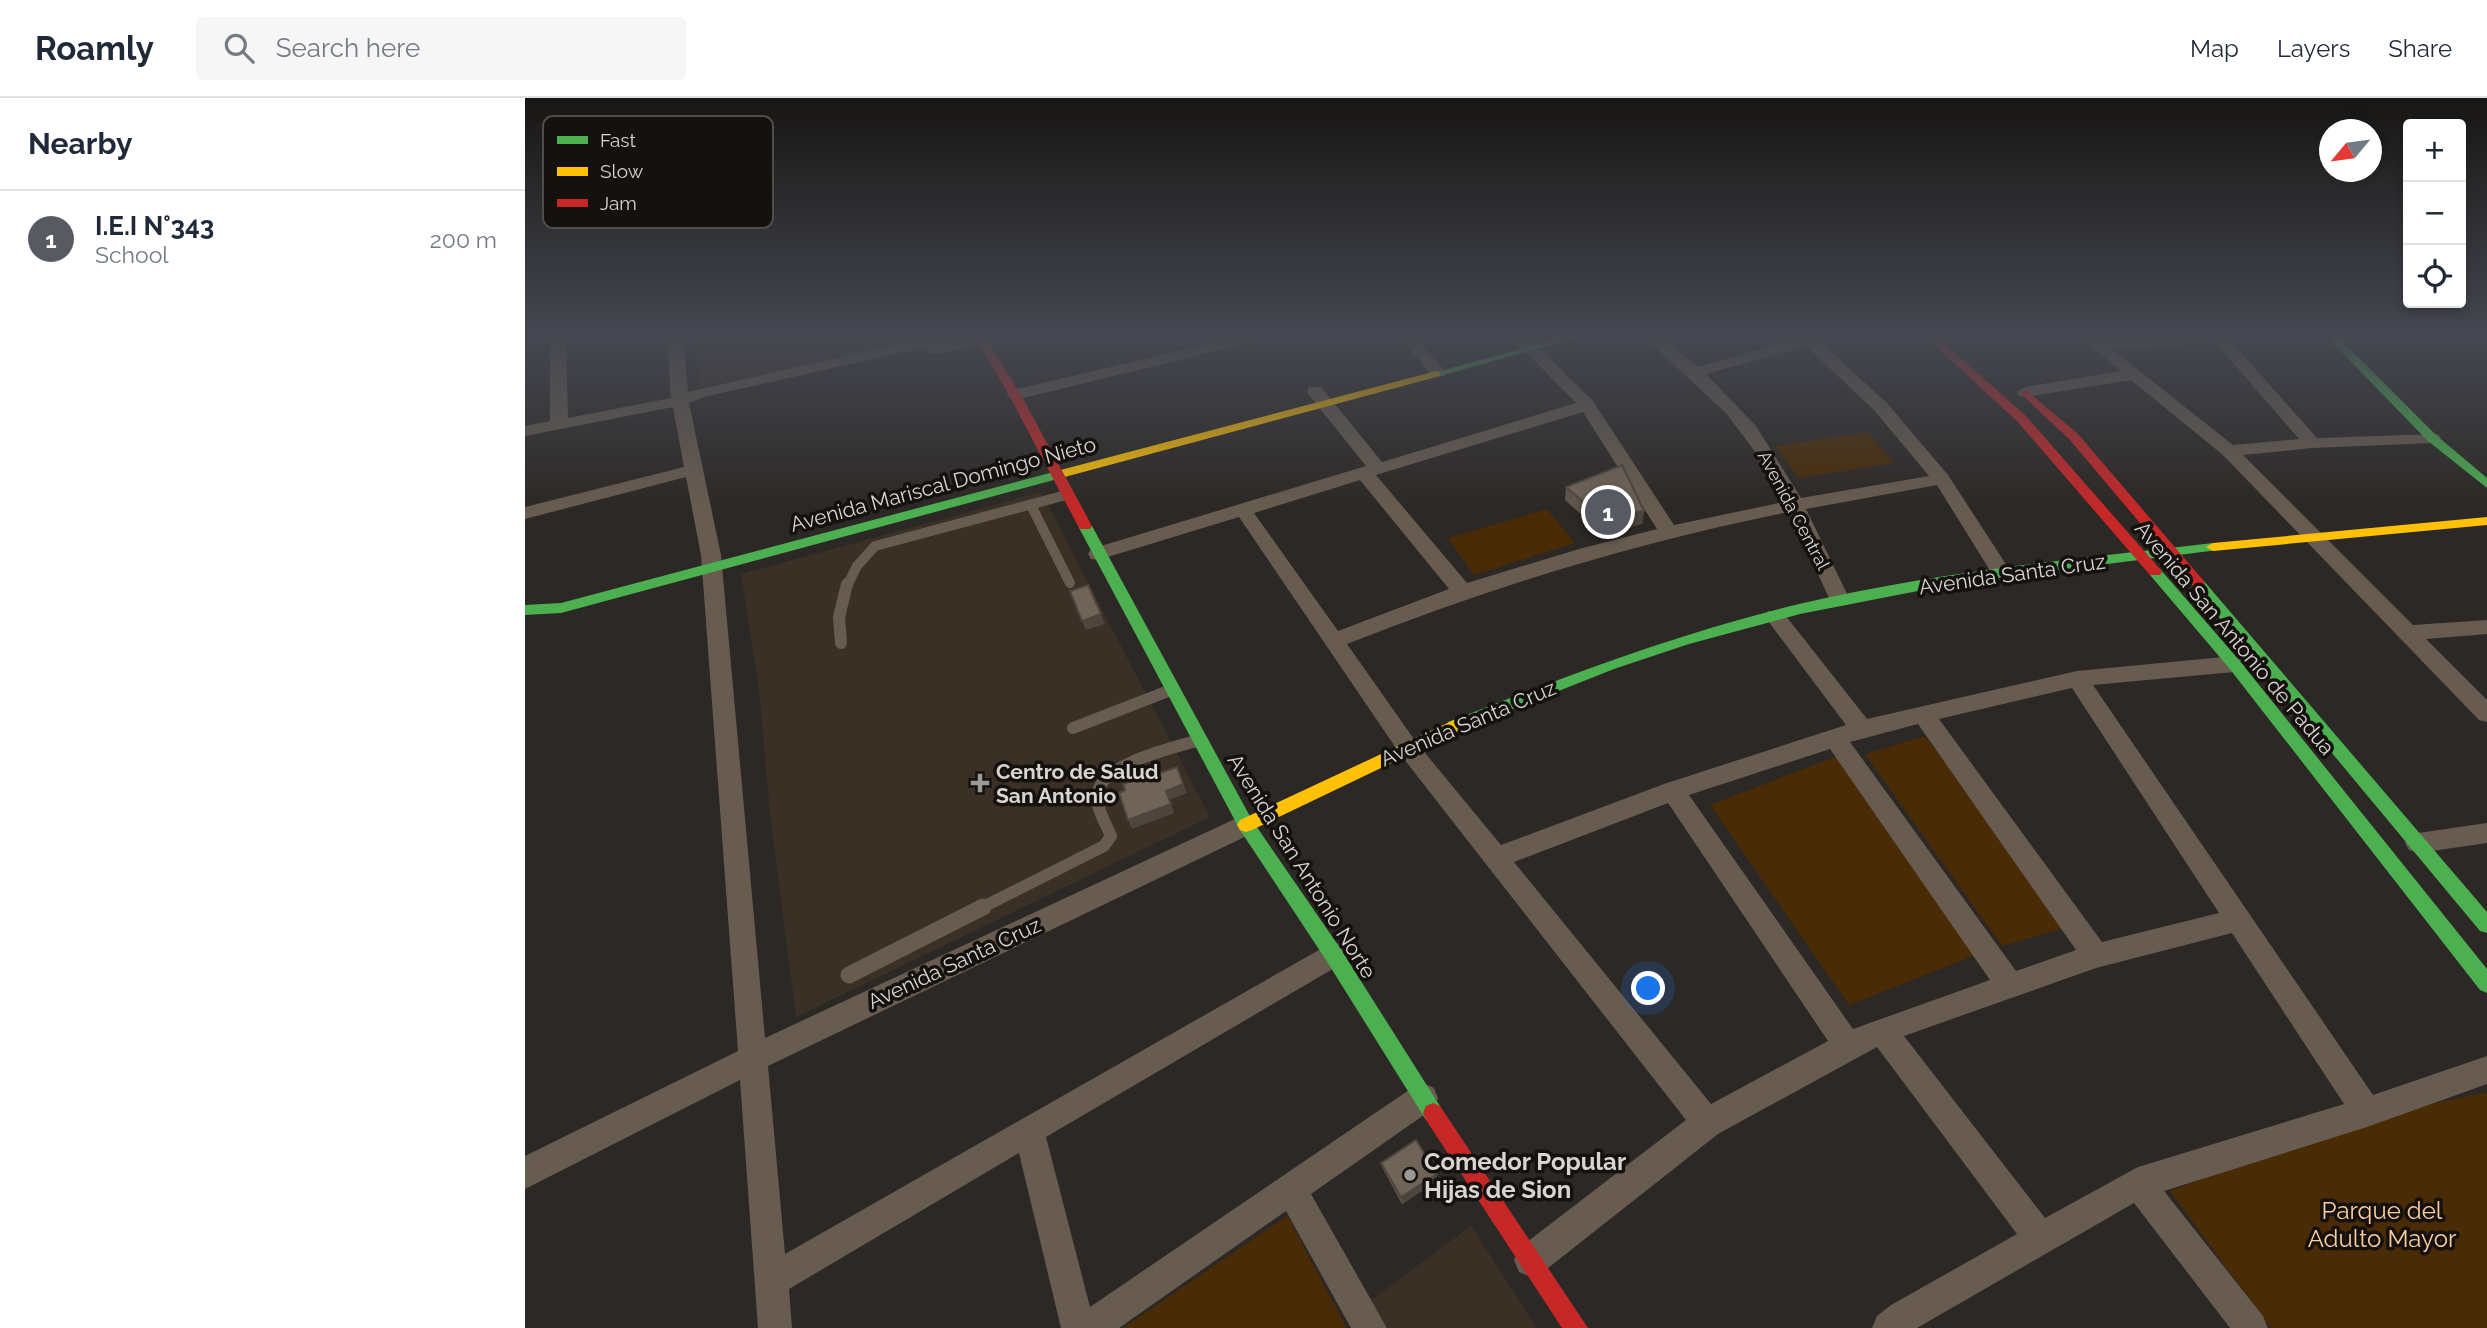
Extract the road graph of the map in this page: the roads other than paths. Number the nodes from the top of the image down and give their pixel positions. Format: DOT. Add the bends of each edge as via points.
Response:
graph roads {
  1 [pos="559,394"];
  2 [pos="680,394"];
  3 [pos="696,394"];
  4 [pos="734,394"];
  5 [pos="1022,394"];
  6 [pos="1330,394"];
  7 [pos="1577,394"];
  8 [pos="1718,394"];
  9 [pos="1869,394"];
  10 [pos="1999,394"];
  11 [pos="2027,394"];
  12 [pos="2160,394"];
  13 [pos="2268,394"];
  14 [pos="2389,394"];
  15 [pos="1015,396"];
  16 [pos="1320,397"];
  17 [pos="681,401"];
  18 [pos="1587,405"];
  19 [pos="559,425"];
  20 [pos="525,432"];
  21 [pos="2432,438"];
  22 [pos="2312,443"];
  23 [pos="2229,451"];
  24 [pos="1052,469"];
  25 [pos="694,470"];
  26 [pos="1371,471"];
  27 [pos="1942,479"];
  28 [pos="2487,484"];
  29 [pos="1066,495"];
  30 [pos="1794,504"];
  31 [pos="1031,505"];
  32 [pos="1243,510"];
  33 [pos="525,513"];
  34 [pos="2487,521"];
  35 [pos="1669,532"];
  36 [pos="2315,539"];
  37 [pos="2168,551"];
  38 [pos="1098,554"];
  39 [pos="2141,557"];
  40 [pos="712,562"];
  41 [pos="2001,572"];
  42 [pos="1070,583"];
  43 [pos="1462,592"];
  44 [pos="1840,600"];
  45 [pos="525,604"];
  46 [pos="525,611"];
  47 [pos="1775,616"];
  48 [pos="2487,627"];
  49 [pos="2408,633"];
  50 [pos="1335,640"];
  51 [pos="841,643"];
  52 [pos="2234,664"];
  53 [pos="2077,678"];
  54 [pos="1171,690"];
  55 [pos="1923,714"];
  56 [pos="2487,714"];
  57 [pos="1073,728"];
  58 [pos="1862,729"];
  59 [pos="1833,737"];
  60 [pos="1199,740"];
  61 [pos="1408,748"];
  62 [pos="1673,792"];
  63 [pos="1246,825"];
  64 [pos="2487,833"];
  65 [pos="2418,843"];
  66 [pos="1496,858"];
  67 [pos="2238,920"];
  68 [pos="2487,925"];
  69 [pos="1333,954"];
  70 [pos="2096,956"];
  71 [pos="849,975"];
  72 [pos="2487,984"];
  73 [pos="2010,985"];
  74 [pos="1882,1030"];
  75 [pos="1848,1046"];
  76 [pos="752,1059"];
  77 [pos="2487,1070"];
  78 [pos="1423,1098"];
  79 [pos="2367,1112"];
  80 [pos="1707,1123"];
  81 [pos="1029,1130"];
  82 [pos="525,1173"];
  83 [pos="2138,1183"];
  84 [pos="1291,1189"];
  85 [pos="2039,1237"];
  86 [pos="1531,1260"];
  87 [pos="772,1280"];
  88 [pos="1901,1324"];
  89 [pos="775,1328"];
  90 [pos="1078,1328"];
  91 [pos="1089,1328"];
  92 [pos="1370,1328"];
  93 [pos="1576,1328"];
  94 [pos="2251,1328"];
  1 -- 19 [label="street"];
  2 -- 17 [label="street"];
  3 -- 17 [label="street"];
  4 -- 17 [label="street"];
  5 -- 15 [label="street"];
  6 -- 16 [label="street, Avenida Mariscal Domingo Nieto"];
  7 -- 18 [label="street"];
  8 -- 30 [label="street, Avenida Central" via="1765,453"];
  9 -- 27 [label="street"];
  10 -- 39 [label="street, Avenida San Antonio de Padua" via="2028,422"];
  11 -- 37 [label="street, Avenida San Antonio de Padua" via="2074,437"];
  12 -- 23 [label="street"];
  13 -- 22 [label="street"];
  14 -- 21 [label="street"];
  15 -- 24 [label="street, Avenida San Antonio Norte"];
  16 -- 24 [label="street, Avenida Mariscal Domingo Nieto"];
  16 -- 26 [label="street"];
  17 -- 19 [label="street"];
  17 -- 25 [label="street"];
  18 -- 26 [label="street"];
  18 -- 35 [label="street"];
  19 -- 20 [label="street"];
  21 -- 22 [label="street"];
  21 -- 28 [label="street"];
  22 -- 23 [label="street"];
  23 -- 36 [label="street"];
  24 -- 29 [label="street, Avenida San Antonio Norte"];
  24 -- 40 [label="street, Avenida Mariscal Domingo Nieto"];
  25 -- 33 [label="street"];
  25 -- 40 [label="street"];
  26 -- 32 [label="street"];
  26 -- 43 [label="street"];
  27 -- 30 [label="street"];
  27 -- 41 [label="street"];
  29 -- 31 [label="lane"];
  29 -- 38 [label="street, Avenida San Antonio Norte"];
  30 -- 35 [label="street"];
  30 -- 44 [label="street, Avenida Central"];
  31 -- 42 [label="lane"];
  31 -- 51 [label="lane" via="875,547 857,564 838,612"];
  32 -- 38 [label="street"];
  32 -- 50 [label="street"];
  34 -- 36 [label="street, Avenida Santa Cruz"];
  35 -- 43 [label="street"];
  36 -- 37 [label="street, Avenida Santa Cruz"];
  36 -- 49 [label="street"];
  37 -- 39 [label="street, Avenida Santa Cruz"];
  37 -- 65 [label="street, Avenida San Antonio de Padua"];
  38 -- 54 [label="street, Avenida San Antonio Norte"];
  39 -- 41 [label="street, Avenida Santa Cruz"];
  39 -- 52 [label="street, Avenida San Antonio de Padua"];
  40 -- 45 [label="street, Avenida Mariscal Domingo Nieto"];
  40 -- 46 [label="street, Avenida Mariscal Domingo Nieto" via="561,608"];
  40 -- 76 [label="street"];
  41 -- 44 [label="street, Avenida Santa Cruz"];
  43 -- 50 [label="street"];
  44 -- 47 [label="street, Avenida Santa Cruz"];
  47 -- 58 [label="street"];
  47 -- 61 [label="street, Avenida Santa Cruz" via="1557,684"];
  48 -- 49 [label="street"];
  49 -- 56 [label="street"];
  50 -- 61 [label="street"];
  52 -- 53 [label="street"];
  52 -- 72 [label="street, Avenida San Antonio de Padua"];
  53 -- 55 [label="street"];
  53 -- 67 [label="street"];
  54 -- 57 [label="lane"];
  54 -- 60 [label="street, Avenida San Antonio Norte"];
  55 -- 58 [label="street"];
  55 -- 70 [label="street"];
  58 -- 59 [label="street"];
  59 -- 62 [label="street"];
  59 -- 73 [label="street"];
  60 -- 63 [label="street, Avenida San Antonio Norte"];
  60 -- 71 [label="lane" via="1123,766 1100,783 1097,795 1111,836 1104,846"];
  61 -- 63 [label="street, Avenida Santa Cruz"];
  61 -- 66 [label="street"];
  62 -- 66 [label="street"];
  62 -- 75 [label="street"];
  63 -- 69 [label="street, Avenida San Antonio Norte"];
  63 -- 76 [label="street, Avenida Santa Cruz"];
  64 -- 65 [label="street"];
  65 -- 68 [label="street, Avenida San Antonio de Padua"];
  66 -- 80 [label="street"];
  67 -- 70 [label="street"];
  67 -- 79 [label="street"];
  69 -- 78 [label="street, Avenida San Antonio Norte"];
  69 -- 81 [label="street"];
  70 -- 73 [label="street"];
  73 -- 74 [label="street"];
  74 -- 75 [label="street"];
  74 -- 85 [label="street"];
  75 -- 80 [label="street"];
  76 -- 82 [label="street, Avenida Santa Cruz"];
  76 -- 87 [label="street"];
  77 -- 79 [label="street"];
  78 -- 84 [label="street"];
  78 -- 86 [label="street, Avenida San Antonio Norte"];
  79 -- 83 [label="street"];
  80 -- 86 [label="street"];
  81 -- 87 [label="street"];
  81 -- 90 [label="street"];
  83 -- 85 [label="street"];
  83 -- 94 [label="street"];
  84 -- 91 [label="street"];
  84 -- 92 [label="street"];
  85 -- 88 [label="street"];
  86 -- 93 [label="street, Avenida San Antonio Norte"];
  87 -- 89 [label="street"];
}
